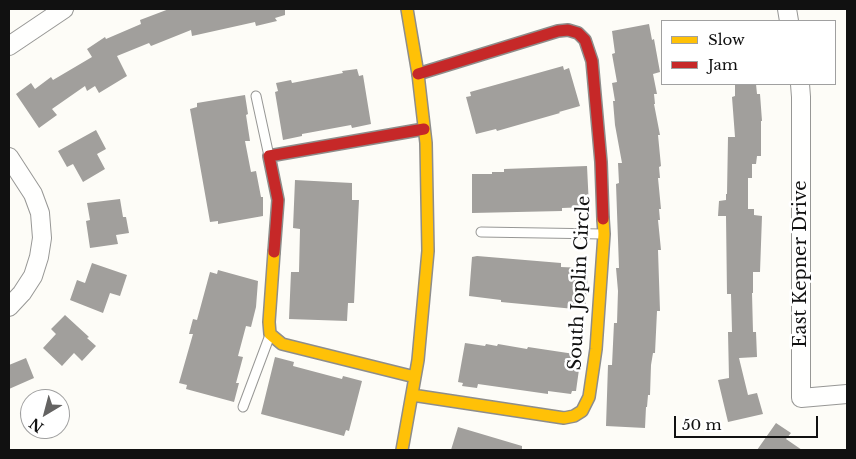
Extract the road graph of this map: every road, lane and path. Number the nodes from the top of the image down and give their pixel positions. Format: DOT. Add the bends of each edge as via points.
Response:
graph roads {
  1 [pos="64,9"];
  2 [pos="407,9"];
  3 [pos="9,46"];
  4 [pos="418,74"];
  5 [pos="800,85"];
  6 [pos="256,96"];
  7 [pos="424,129"];
  8 [pos="270,156"];
  9 [pos="9,157"];
  10 [pos="481,232"];
  11 [pos="604,234"];
  12 [pos="9,307"];
  13 [pos="270,334"];
  14 [pos="415,377"];
  15 [pos="847,394"];
  16 [pos="412,396"];
  17 [pos="243,407"];
  18 [pos="402,450"];
  1 -- 3 [label="street"];
  2 -- 4 [label="street"];
  4 -- 7 [label="street"];
  4 -- 11 [label="street, South Joplin Circle" via="558,31 578,33 585,40 592,61"];
  5 -- 15 [label="street, East Kepner Drive" via="801,398"];
  6 -- 8 [label="lane"];
  7 -- 8 [label="street"];
  7 -- 14 [label="street" via="428,251"];
  8 -- 13 [label="street" via="278,200"];
  9 -- 12 [label="street" via="33,194 40,213 42,238 33,276"];
  10 -- 11 [label="lane"];
  11 -- 16 [label="street, South Joplin Circle" via="596,349 589,397 582,411 564,418"];
  13 -- 14 [label="street" via="282,344"];
  13 -- 17 [label="lane"];
  14 -- 16 [label="street"];
  16 -- 18 [label="street"];
}
